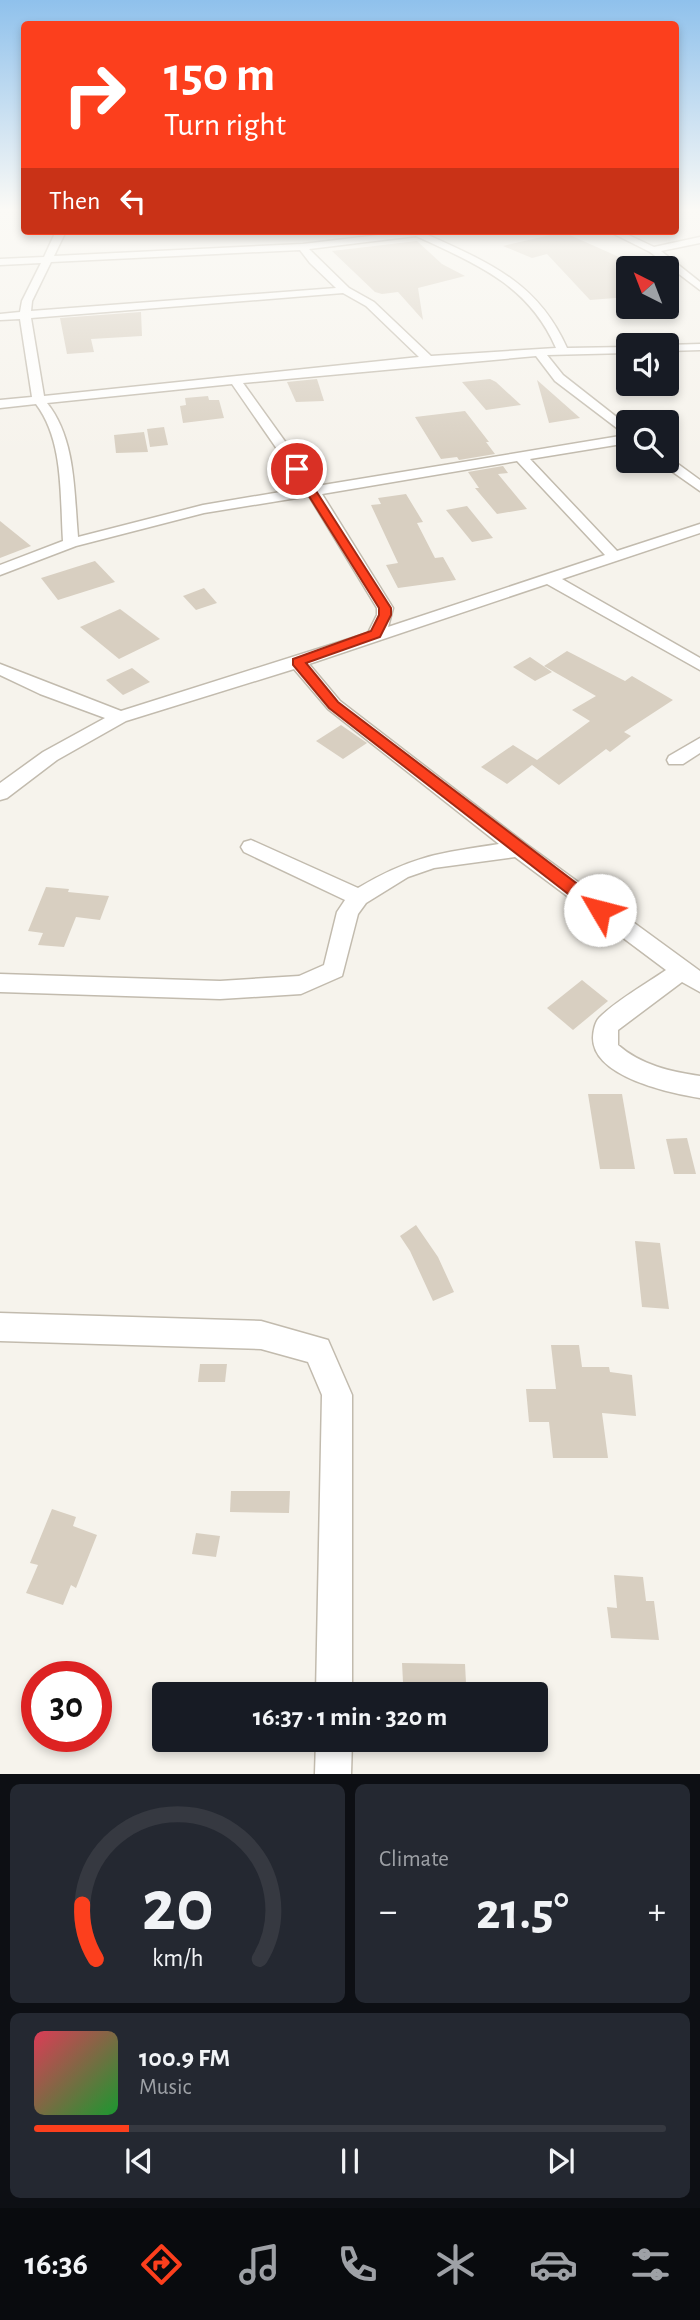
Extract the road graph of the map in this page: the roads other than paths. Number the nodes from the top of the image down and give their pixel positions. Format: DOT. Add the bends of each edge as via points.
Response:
graph roads {
  1 [pos="32,291"];
  2 [pos="335,291"];
  3 [pos="346,291"];
  4 [pos="521,291"];
  5 [pos="25,315"];
  6 [pos="0,317"];
  7 [pos="700,347"];
  8 [pos="679,348"];
  9 [pos="616,350"];
  10 [pos="564,351"];
  11 [pos="539,352"];
  12 [pos="428,360"];
  13 [pos="234,378"];
  14 [pos="38,399"];
  15 [pos="0,404"];
  16 [pos="616,422"];
  17 [pos="616,441"];
  18 [pos="520,457"];
  19 [pos="679,471"];
  20 [pos="700,487"];
  21 [pos="312,489"];
  22 [pos="700,528"];
  23 [pos="71,543"];
  24 [pos="614,556"];
  25 [pos="0,570"];
  26 [pos="550,579"];
  27 [pos="385,608"];
  28 [pos="423,619"];
  29 [pos="376,634"];
  30 [pos="298,662"];
  31 [pos="700,665"];
  32 [pos="0,669"];
  33 [pos="120,717"];
  34 [pos="700,744"];
  35 [pos="676,760"];
  36 [pos="0,793"];
  37 [pos="251,847"];
  38 [pos="519,849"];
  39 [pos="359,897"];
  40 [pos="690,977"];
  41 [pos="0,983"];
  42 [pos="700,1087"];
  43 [pos="0,1327"];
  44 [pos="334,1682"];
  45 [pos="334,1752"];
  46 [pos="333,1774"];
  1 -- 5 [label="street"];
  2 -- 5 [label="street"];
  3 -- 12 [label="street" via="370,304"];
  4 -- 10 [label="street" via="546,318"];
  5 -- 6 [label="street"];
  5 -- 14 [label="street"];
  7 -- 8 [label="street"];
  9 -- 10 [label="street"];
  10 -- 11 [label="street"];
  11 -- 12 [label="street"];
  11 -- 16 [label="street" via="558,378"];
  12 -- 13 [label="street"];
  13 -- 14 [label="street"];
  13 -- 21 [label="street"];
  14 -- 15 [label="street"];
  14 -- 23 [label="street" via="47,407 60,440"];
  17 -- 18 [label="street"];
  18 -- 21 [label="street"];
  18 -- 24 [label="street"];
  19 -- 20 [label="street"];
  21 -- 23 [label="street" via="181,514"];
  21 -- 27 [label="street"];
  22 -- 24 [label="street"];
  23 -- 25 [label="street"];
  24 -- 26 [label="street"];
  26 -- 28 [label="street"];
  26 -- 31 [label="street"];
  27 -- 28 [label="street"];
  27 -- 29 [label="street"];
  28 -- 29 [label="street"];
  29 -- 30 [label="street"];
  30 -- 33 [label="street"];
  30 -- 38 [label="street" via="334,705"];
  32 -- 33 [label="street"];
  33 -- 36 [label="street" via="50,756"];
  34 -- 35 [label="street"];
  37 -- 39 [label="street"];
  38 -- 39 [label="street" via="432,861 401,872"];
  38 -- 40 [label="street"];
  39 -- 41 [label="street" via="348,912 334,970 301,985 220,990"];
  40 -- 42 [label="street" via="607,1025 605,1043 629,1068"];
  43 -- 44 [label="street" via="261,1335 318,1350 337,1395"];
  45 -- 46 [label="street"];
}
